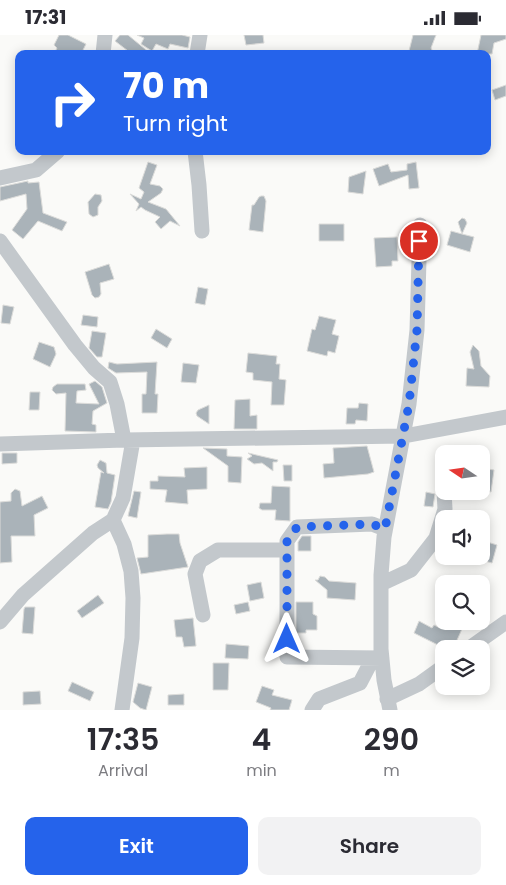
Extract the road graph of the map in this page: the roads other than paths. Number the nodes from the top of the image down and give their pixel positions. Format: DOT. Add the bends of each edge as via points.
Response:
graph roads {
  1 [pos="105,35"];
  2 [pos="200,35"];
  3 [pos="103,50"];
  4 [pos="198,50"];
  5 [pos="53,155"];
  6 [pos="195,155"];
  7 [pos="0,178"];
  8 [pos="420,225"];
  9 [pos="202,231"];
  10 [pos="0,241"];
  11 [pos="506,417"];
  12 [pos="404,436"];
  13 [pos="128,440"];
  14 [pos="0,444"];
  15 [pos="444,500"];
  16 [pos="113,520"];
  17 [pos="385,529"];
  18 [pos="287,550"];
  19 [pos="381,584"];
  20 [pos="203,615"];
  21 [pos="0,622"];
  22 [pos="506,622"];
  23 [pos="481,640"];
  24 [pos="377,658"];
  25 [pos="435,672"];
  26 [pos="388,705"];
  27 [pos="122,710"];
  28 [pos="312,710"];
  1 -- 3 [label="street"];
  2 -- 4 [label="street"];
  5 -- 7 [label="street" via="36,170"];
  6 -- 9 [label="street"];
  8 -- 12 [label="street" via="417,330"];
  10 -- 13 [label="street" via="75,345 110,382"];
  11 -- 12 [label="street"];
  12 -- 13 [label="street"];
  12 -- 17 [label="street"];
  13 -- 14 [label="street"];
  13 -- 16 [label="street" via="123,498"];
  15 -- 19 [label="street" via="436,538 412,571"];
  16 -- 21 [label="street" via="93,533 23,595"];
  16 -- 27 [label="street" via="131,571 133,598 132,638"];
  17 -- 18 [label="street" via="372,524 297,527 287,541"];
  17 -- 19 [label="street"];
  18 -- 20 [label="street" via="218,550 200,561 195,574"];
  18 -- 24 [label="street" via="287,657"];
  19 -- 24 [label="street"];
  22 -- 23 [label="street"];
  24 -- 26 [label="street"];
  24 -- 28 [label="street" via="360,683 319,699"];
  25 -- 26 [label="street"];
}
